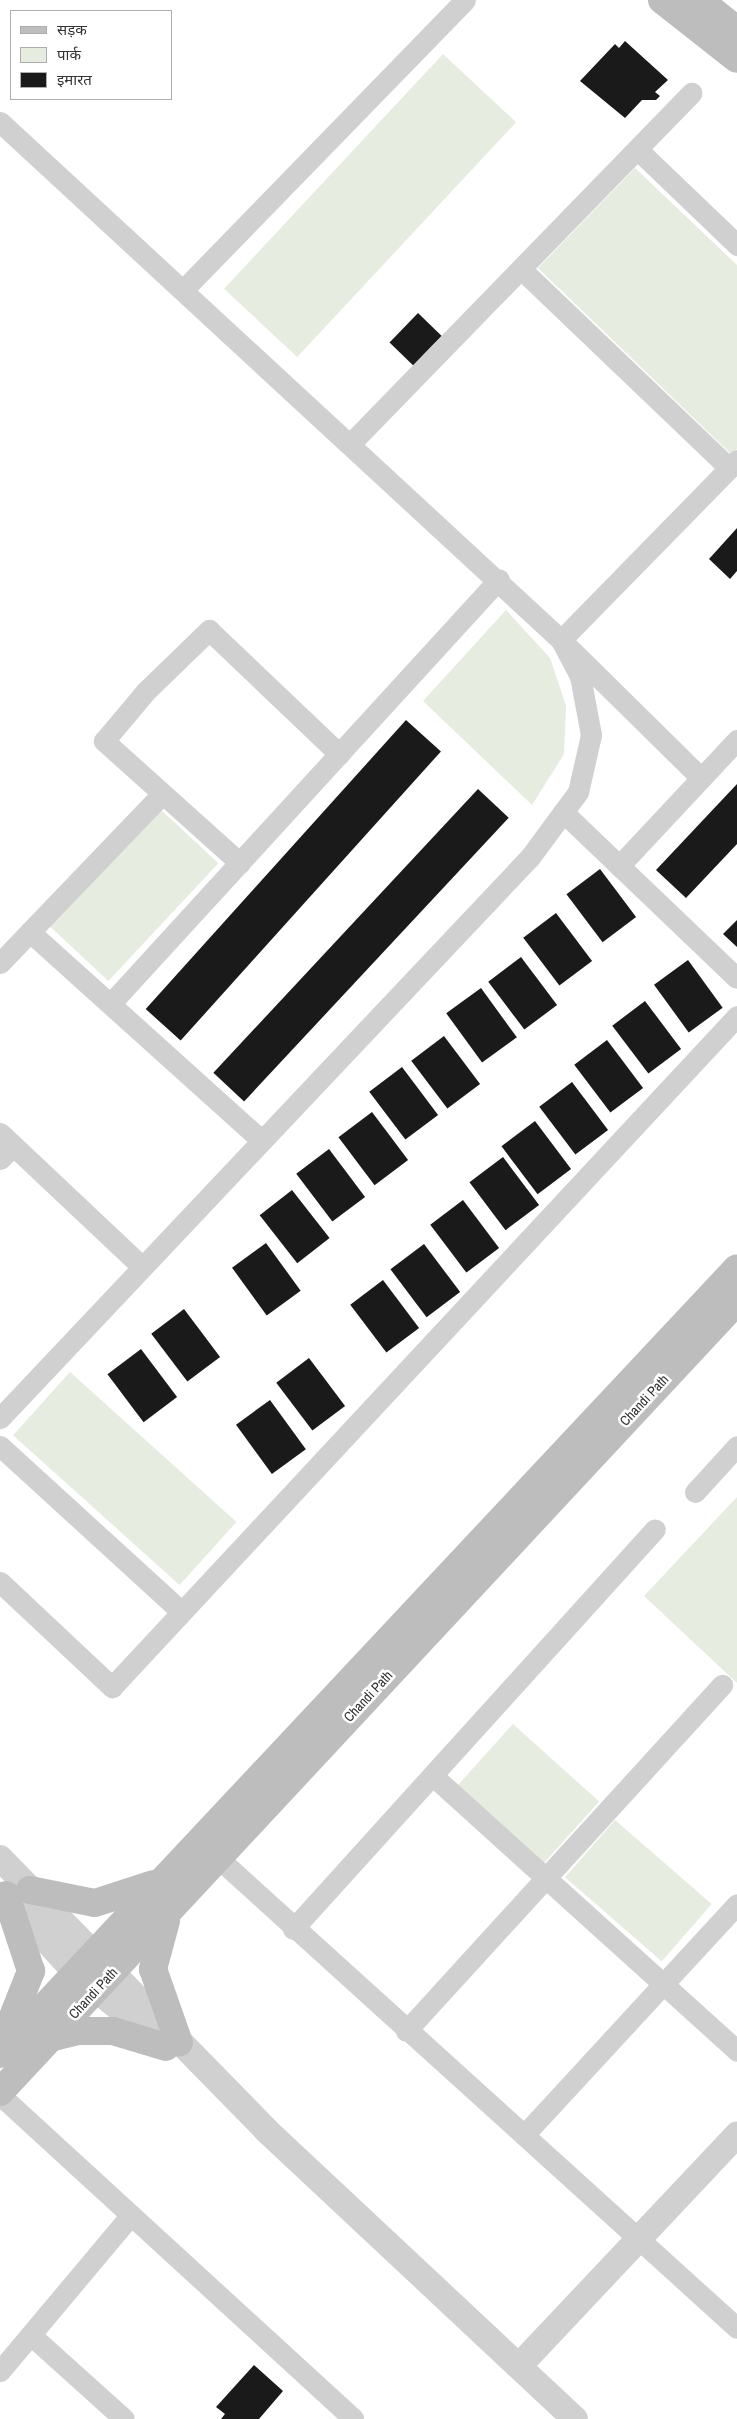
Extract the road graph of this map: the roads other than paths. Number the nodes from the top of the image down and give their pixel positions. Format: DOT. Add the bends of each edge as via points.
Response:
graph roads {
  1 [pos="465,0"];
  2 [pos="662,0"];
  3 [pos="699,0"];
  4 [pos="737,30"];
  5 [pos="737,59"];
  6 [pos="691,93"];
  7 [pos="0,122"];
  8 [pos="637,149"];
  9 [pos="737,245"];
  10 [pos="521,269"];
  11 [pos="184,289"];
  12 [pos="352,442"];
  13 [pos="733,464"];
  14 [pos="499,579"];
  15 [pos="561,640"];
  16 [pos="737,740"];
  17 [pos="339,754"];
  18 [pos="701,778"];
  19 [pos="162,794"];
  20 [pos="563,812"];
  21 [pos="240,863"];
  22 [pos="619,866"];
  23 [pos="30,932"];
  24 [pos="0,963"];
  25 [pos="737,978"];
  26 [pos="112,1002"];
  27 [pos="737,1016"];
  28 [pos="262,1141"];
  29 [pos="4,1146"];
  30 [pos="142,1268"];
  31 [pos="737,1268"];
  32 [pos="737,1301"];
  33 [pos="0,1418"];
  34 [pos="0,1446"];
  35 [pos="737,1446"];
  36 [pos="696,1492"];
  37 [pos="655,1529"];
  38 [pos="0,1582"];
  39 [pos="182,1612"];
  40 [pos="722,1685"];
  41 [pos="433,1776"];
  42 [pos="0,1858"];
  43 [pos="218,1858"];
  44 [pos="545,1878"];
  45 [pos="162,1882"];
  46 [pos="12,1891"];
  47 [pos="737,1904"];
  48 [pos="173,1906"];
  49 [pos="293,1929"];
  50 [pos="94,1973"];
  51 [pos="663,1984"];
  52 [pos="406,2030"];
  53 [pos="50,2038"];
  54 [pos="172,2045"];
  55 [pos="0,2047"];
  56 [pos="737,2051"];
  57 [pos="0,2054"];
  58 [pos="0,2093"];
  59 [pos="524,2135"];
  60 [pos="737,2135"];
  61 [pos="129,2217"];
  62 [pos="640,2239"];
  63 [pos="737,2328"];
  64 [pos="33,2337"];
  65 [pos="519,2366"];
  66 [pos="0,2371"];
  67 [pos="124,2419"];
  68 [pos="352,2419"];
  69 [pos="575,2419"];
  1 -- 11 [label="street"];
  2 -- 5 [label="main road"];
  3 -- 4 [label="main road"];
  6 -- 8 [label="street"];
  7 -- 11 [label="street"];
  8 -- 9 [label="street"];
  8 -- 10 [label="street"];
  10 -- 12 [label="street"];
  10 -- 13 [label="street"];
  11 -- 12 [label="street"];
  12 -- 14 [label="street"];
  13 -- 15 [label="street"];
  14 -- 15 [label="street"];
  14 -- 17 [label="street"];
  15 -- 18 [label="street"];
  15 -- 20 [label="street" via="580,676 591,735 578,792"];
  16 -- 18 [label="street"];
  17 -- 19 [label="street" via="209,630 164,671 104,741"];
  17 -- 21 [label="street"];
  18 -- 22 [label="street"];
  19 -- 21 [label="street"];
  19 -- 23 [label="street"];
  20 -- 22 [label="street"];
  20 -- 28 [label="street" via="530,857"];
  21 -- 26 [label="street"];
  22 -- 25 [label="street"];
  23 -- 24 [label="street"];
  23 -- 26 [label="street"];
  26 -- 28 [label="street"];
  27 -- 39 [label="street"];
  28 -- 30 [label="street"];
  29 -- 30 [label="street"];
  30 -- 33 [label="street"];
  31 -- 45 [label="main road, Chandi Path"];
  32 -- 43 [label="main road, Chandi Path"];
  34 -- 39 [label="street"];
  35 -- 36 [label="street"];
  37 -- 41 [label="street"];
  38 -- 39 [label="street" via="112,1687"];
  40 -- 44 [label="street"];
  41 -- 44 [label="street"];
  41 -- 49 [label="street"];
  42 -- 46 [label="street"];
  43 -- 48 [label="main road, Chandi Path"];
  43 -- 49 [label="street"];
  44 -- 51 [label="street"];
  44 -- 52 [label="street"];
  45 -- 46 [label="main road" via="95,1903"];
  45 -- 50 [label="main road, Chandi Path"];
  46 -- 50 [label="street"];
  46 -- 55 [label="main road" via="31,1970"];
  47 -- 51 [label="street"];
  48 -- 50 [label="main road, Chandi Path"];
  48 -- 54 [label="main road" via="156,1946 153,1969"];
  49 -- 52 [label="street"];
  50 -- 53 [label="main road, Chandi Path"];
  50 -- 54 [label="street"];
  50 -- 57 [label="main road, Chandi Path"];
  51 -- 56 [label="street"];
  51 -- 59 [label="street"];
  52 -- 59 [label="street"];
  53 -- 54 [label="main road" via="78,2031 113,2031"];
  53 -- 58 [label="main road, Chandi Path"];
  54 -- 65 [label="street"];
  58 -- 61 [label="street"];
  59 -- 62 [label="street"];
  60 -- 62 [label="street"];
  61 -- 64 [label="street" via="46,2312"];
  61 -- 68 [label="street"];
  62 -- 63 [label="street"];
  62 -- 65 [label="street"];
  64 -- 66 [label="street"];
  64 -- 67 [label="street"];
  65 -- 69 [label="street"];
}
